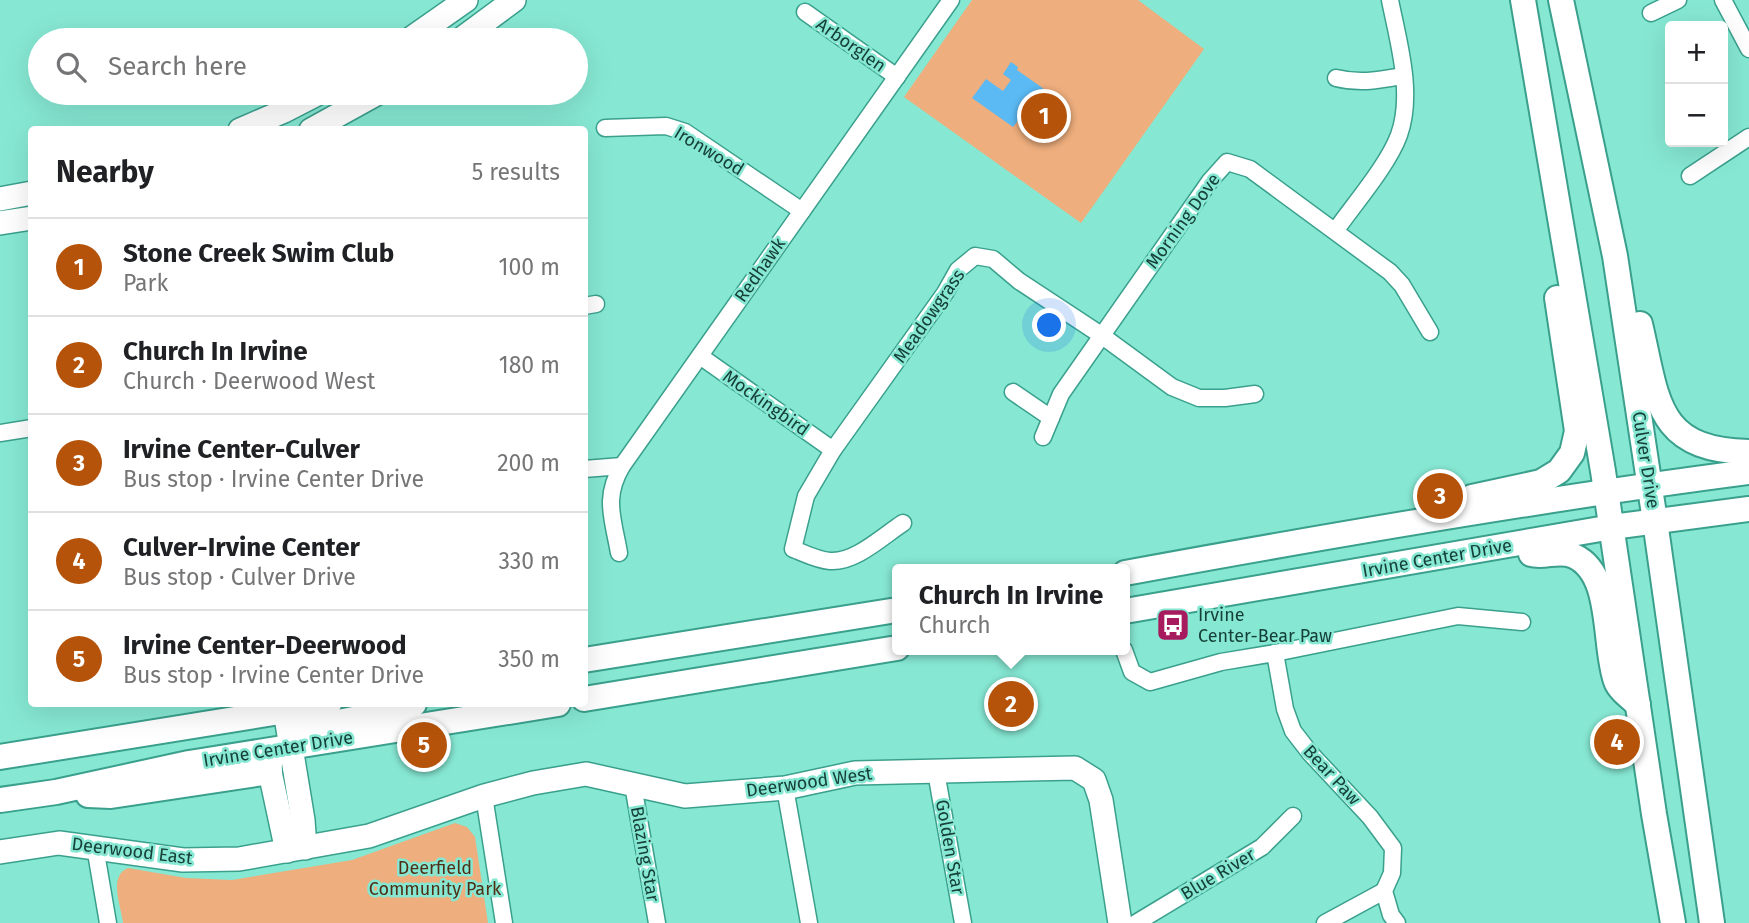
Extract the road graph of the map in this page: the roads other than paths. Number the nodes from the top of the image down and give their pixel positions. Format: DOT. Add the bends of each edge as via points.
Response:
graph roads {
  1 [pos="466,0"];
  2 [pos="514,0"];
  3 [pos="951,0"];
  4 [pos="1390,0"];
  5 [pos="1524,0"];
  6 [pos="1561,0"];
  7 [pos="1678,0"];
  8 [pos="1723,0"];
  9 [pos="805,12"];
  10 [pos="1651,13"];
  11 [pos="426,28"];
  12 [pos="476,28"];
  13 [pos="1749,49"];
  14 [pos="1403,76"];
  15 [pos="897,77"];
  16 [pos="1336,78"];
  17 [pos="296,105"];
  18 [pos="356,105"];
  19 [pos="249,126"];
  20 [pos="318,126"];
  21 [pos="605,128"];
  22 [pos="1749,137"];
  23 [pos="1690,176"];
  24 [pos="1556,191"];
  25 [pos="28,194"];
  26 [pos="0,200"];
  27 [pos="802,211"];
  28 [pos="28,219"];
  29 [pos="0,223"];
  30 [pos="1336,230"];
  31 [pos="1615,256"];
  32 [pos="1430,332"];
  33 [pos="1101,335"];
  34 [pos="700,356"];
  35 [pos="1013,392"];
  36 [pos="1255,394"];
  37 [pos="1051,418"];
  38 [pos="28,429"];
  39 [pos="0,433"];
  40 [pos="1043,437"];
  41 [pos="833,450"];
  42 [pos="1749,452"];
  43 [pos="622,466"];
  44 [pos="588,469"];
  45 [pos="1749,472"];
  46 [pos="1650,485"];
  47 [pos="1606,492"];
  48 [pos="1749,509"];
  49 [pos="1656,521"];
  50 [pos="903,523"];
  51 [pos="1612,527"];
  52 [pos="1340,534"];
  53 [pos="1507,546"];
  54 [pos="619,553"];
  55 [pos="1130,572"];
  56 [pos="1130,610"];
  57 [pos="892,611"];
  58 [pos="1522,622"];
  59 [pos="892,649"];
  60 [pos="1275,653"];
  61 [pos="1126,655"];
  62 [pos="588,659"];
  63 [pos="588,698"];
  64 [pos="1638,705"];
  65 [pos="325,707"];
  66 [pos="408,707"];
  67 [pos="537,707"];
  68 [pos="281,743"];
  69 [pos="0,757"];
  70 [pos="936,772"];
  71 [pos="633,785"];
  72 [pos="785,788"];
  73 [pos="484,796"];
  74 [pos="0,800"];
  75 [pos="1293,816"];
  76 [pos="95,847"];
  77 [pos="296,849"];
  78 [pos="0,852"];
  79 [pos="1384,891"];
  80 [pos="108,923"];
  81 [pos="504,923"];
  82 [pos="657,923"];
  83 [pos="809,923"];
  84 [pos="963,923"];
  85 [pos="1120,923"];
  86 [pos="1136,923"];
  87 [pos="1325,923"];
  88 [pos="1397,923"];
  89 [pos="1673,923"];
  90 [pos="1712,923"];
  1 -- 11 [label="street"];
  2 -- 12 [label="street"];
  3 -- 15 [label="street, Redhawk"];
  4 -- 14 [label="street"];
  5 -- 24 [label="main road"];
  6 -- 31 [label="main road, Culver Drive"];
  7 -- 10 [label="street"];
  8 -- 13 [label="street"];
  9 -- 15 [label="street, Arborglen"];
  14 -- 16 [label="street" via="1368,82"];
  14 -- 30 [label="street" via="1399,135"];
  15 -- 27 [label="street, Redhawk"];
  17 -- 19 [label="street"];
  18 -- 20 [label="street"];
  21 -- 27 [label="street, Ironwood" via="666,126 685,132"];
  22 -- 23 [label="street"];
  24 -- 47 [label="main road"];
  24 -- 52 [label="main road" via="1545,226 1577,431 1572,453 1559,471 1541,482 1353,516"];
  25 -- 26 [label="street"];
  27 -- 34 [label="street, Redhawk"];
  28 -- 29 [label="street"];
  30 -- 32 [label="street, Morning Dove" via="1402,285"];
  30 -- 33 [label="street, Morning Dove" via="1250,169 1227,162"];
  31 -- 42 [label="main road" via="1631,285 1656,392 1669,421 1684,438 1702,446"];
  31 -- 46 [label="main road, Culver Drive"];
  33 -- 36 [label="street, Meadowgrass" via="1172,387 1199,398"];
  33 -- 37 [label="street, Morning Dove" via="1061,394"];
  33 -- 41 [label="street, Meadowgrass" via="1018,281 993,259 975,256 958,270"];
  34 -- 41 [label="street, Mockingbird"];
  34 -- 43 [label="street, Redhawk"];
  35 -- 37 [label="street"];
  37 -- 40 [label="street, Morning Dove"];
  38 -- 39 [label="street"];
  41 -- 50 [label="street, Meadowgrass" via="806,496 793,549 831,561 844,559"];
  43 -- 44 [label="street"];
  43 -- 54 [label="street, Redhawk" via="610,495"];
  45 -- 46 [label="main road"];
  46 -- 47 [label="main road"];
  46 -- 49 [label="main road, Culver Drive"];
  47 -- 51 [label="main road"];
  47 -- 52 [label="main road"];
  48 -- 49 [label="main road, Irvine Center Drive"];
  49 -- 51 [label="main road, Irvine Center Drive"];
  49 -- 90 [label="main road, Culver Drive"];
  51 -- 53 [label="main road, Irvine Center Drive"];
  51 -- 64 [label="main road"];
  52 -- 55 [label="main road"];
  53 -- 56 [label="main road, Irvine Center Drive"];
  53 -- 64 [label="main road" via="1536,556 1559,552 1584,562 1601,593 1616,683"];
  57 -- 62 [label="main road"];
  58 -- 60 [label="street" via="1458,616"];
  59 -- 63 [label="main road"];
  60 -- 61 [label="street" via="1150,682 1132,672"];
  60 -- 79 [label="street, Bear Paw" via="1293,731 1393,848 1392,873"];
  64 -- 89 [label="main road"];
  65 -- 68 [label="main road, Irvine Center Drive"];
  66 -- 68 [label="main road" via="305,728"];
  67 -- 68 [label="main road, Irvine Center Drive"];
  68 -- 69 [label="main road, Irvine Center Drive"];
  68 -- 74 [label="main road, Irvine Center Drive"];
  68 -- 77 [label="street"];
  68 -- 77 [label="street" via="303,820"];
  70 -- 72 [label="street, Deerwood West" via="855,773"];
  70 -- 84 [label="street, Golden Star"];
  70 -- 85 [label="street, Deerwood West" via="1075,768 1094,780"];
  71 -- 72 [label="street, Deerwood West" via="685,796"];
  71 -- 73 [label="street, Deerwood West" via="586,774"];
  71 -- 82 [label="street, Blazing Star"];
  72 -- 83 [label="street"];
  73 -- 77 [label="street, Deerwood West" via="369,836"];
  73 -- 81 [label="street"];
  75 -- 86 [label="street, Blue River" via="1262,847"];
  76 -- 77 [label="street, Deerwood East" via="183,860 239,859"];
  76 -- 78 [label="street, Deerwood East" via="59,843"];
  76 -- 80 [label="street"];
  79 -- 87 [label="street"];
  79 -- 88 [label="street"];
}
